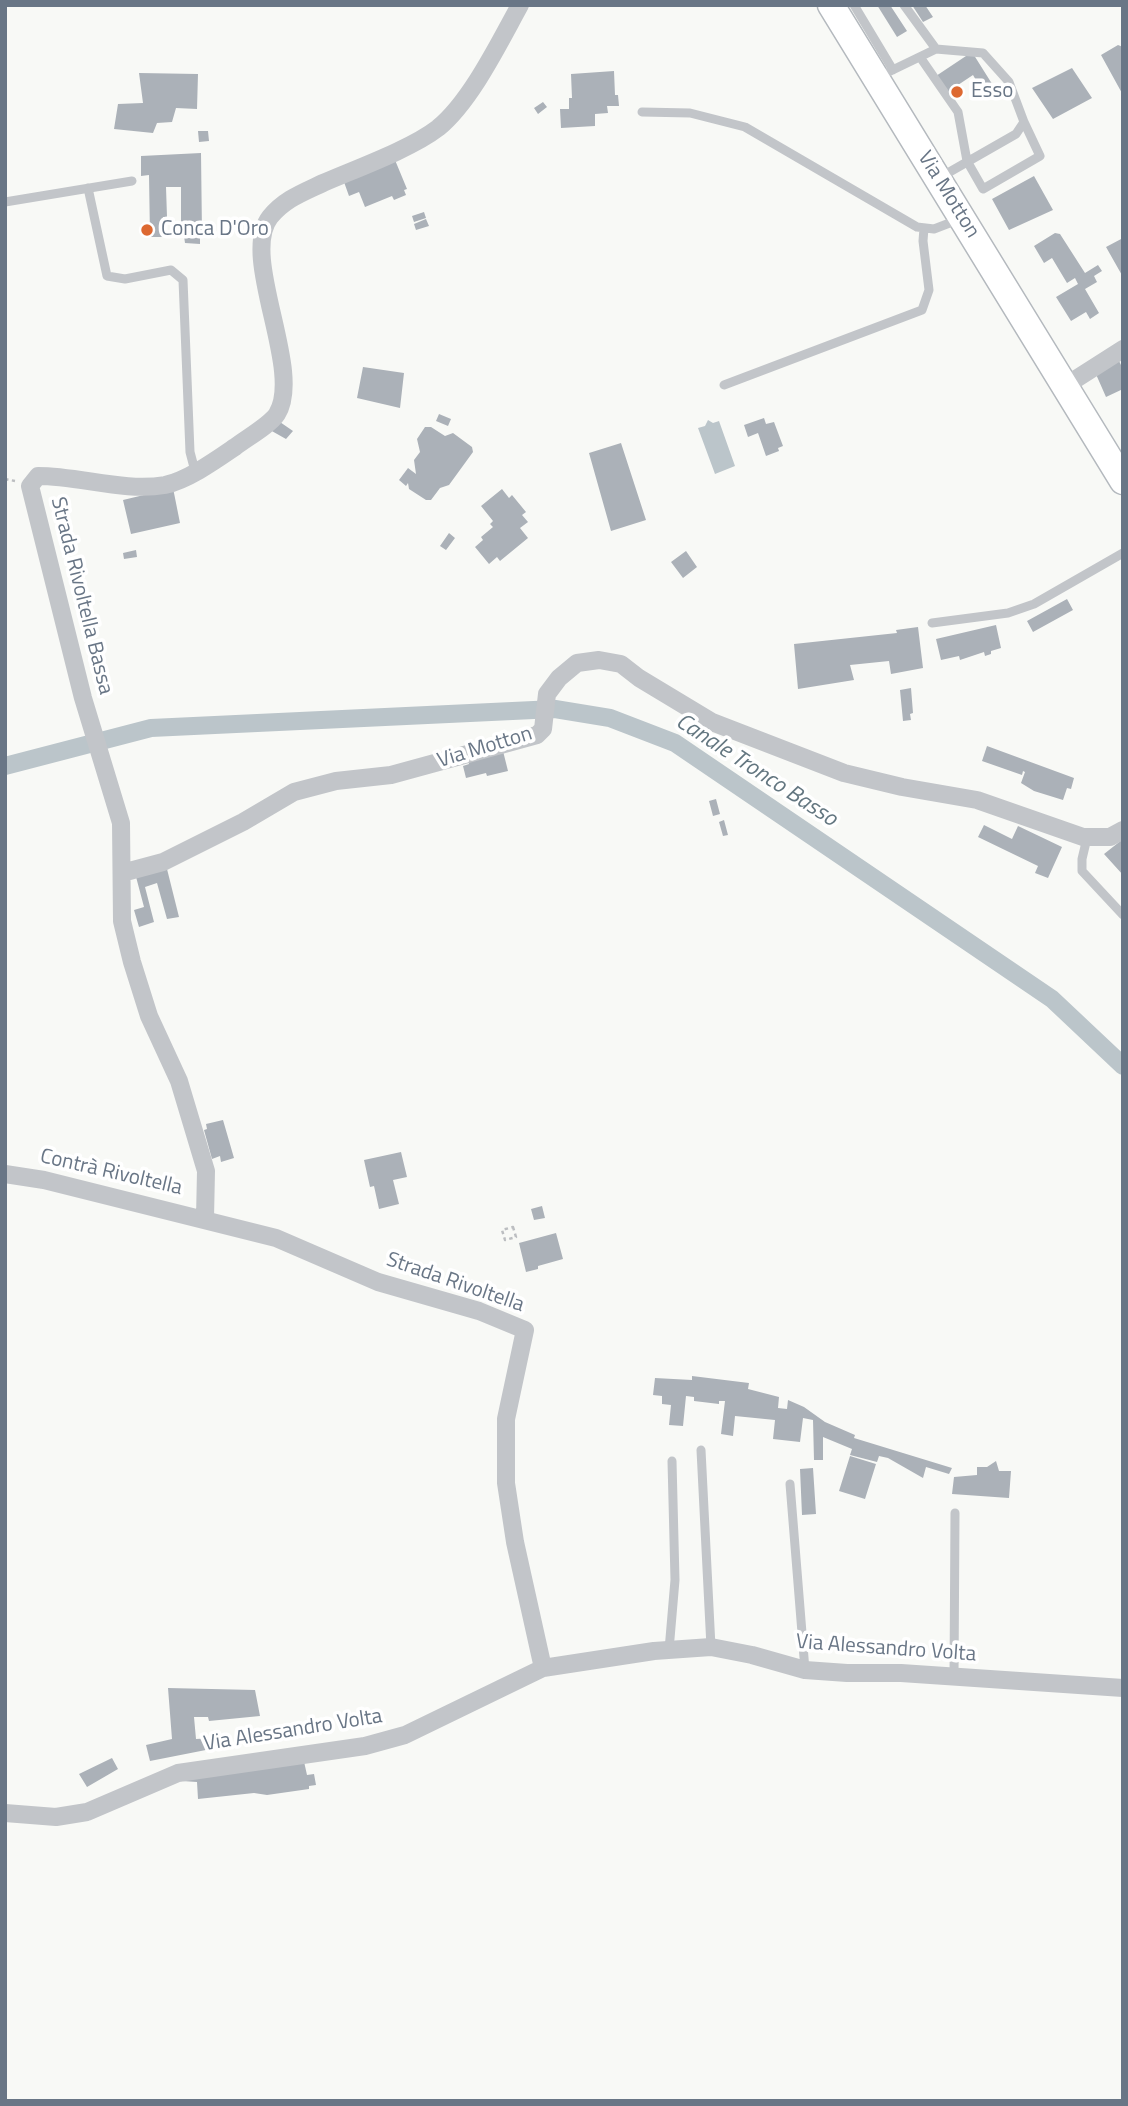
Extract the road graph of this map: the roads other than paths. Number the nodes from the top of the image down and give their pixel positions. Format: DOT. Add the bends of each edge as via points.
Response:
graph roads {
  1 [pos="520,5"];
  2 [pos="831,5"];
  3 [pos="854,5"];
  4 [pos="904,5"];
  5 [pos="936,49"];
  6 [pos="920,57"];
  7 [pos="885,74"];
  8 [pos="642,111"];
  9 [pos="1024,122"];
  10 [pos="967,161"];
  11 [pos="937,179"];
  12 [pos="132,181"];
  13 [pos="88,188"];
  14 [pos="5,202"];
  15 [pos="963,218"];
  16 [pos="924,228"];
  17 [pos="1123,349"];
  18 [pos="724,384"];
  19 [pos="1065,386"];
  20 [pos="195,471"];
  21 [pos="1123,481"];
  22 [pos="1123,553"];
  23 [pos="932,623"];
  24 [pos="1123,830"];
  25 [pos="1087,838"];
  26 [pos="122,873"];
  27 [pos="1123,915"];
  28 [pos="5,1174"];
  29 [pos="205,1218"];
  30 [pos="701,1450"];
  31 [pos="672,1461"];
  32 [pos="790,1484"];
  33 [pos="955,1513"];
  34 [pos="711,1647"];
  35 [pos="670,1650"];
  36 [pos="543,1668"];
  37 [pos="804,1670"];
  38 [pos="954,1677"];
  39 [pos="1123,1688"];
  40 [pos="5,1813"];
  1 -- 20 [label="street, Strada Rivoltella Bassa" via="461,104 437,129 286,200 268,220 261,244 283,394 276,415"];
  2 -- 7 [label="main road, Via Motton"];
  3 -- 7 [label="lane"];
  4 -- 5 [label="lane"];
  5 -- 6 [label="lane"];
  5 -- 9 [label="lane" via="983,52 1009,82"];
  6 -- 7 [label="lane"];
  6 -- 10 [label="lane" via="958,112"];
  7 -- 11 [label="main road, Via Motton"];
  8 -- 16 [label="lane" via="690,113 745,127"];
  9 -- 10 [label="lane" via="1016,134"];
  9 -- 10 [label="lane" via="1040,156 983,189"];
  10 -- 11 [label="lane"];
  11 -- 15 [label="main road, Via Motton"];
  12 -- 13 [label="lane"];
  13 -- 14 [label="lane"];
  13 -- 20 [label="lane" via="107,276 125,279 170,270 183,280 190,452"];
  15 -- 16 [label="lane"];
  15 -- 19 [label="main road, Via Motton"];
  16 -- 18 [label="lane" via="929,290 922,310"];
  17 -- 19 [label="street"];
  19 -- 21 [label="main road, Via Motton"];
  20 -- 26 [label="street, Strada Rivoltella Bassa" via="167,484 139,487 58,476 38,476 30,486 93,733 121,823"];
  22 -- 23 [label="lane" via="1034,604 1008,613"];
  24 -- 25 [label="street" via="1110,837"];
  25 -- 26 [label="street, Via Motton" via="977,800 844,773 712,722 621,664 598,660 577,663 559,678 547,694 543,729 537,736 391,775 336,781 294,792 163,862"];
  25 -- 27 [label="lane" via="1082,871"];
  26 -- 29 [label="street, Strada Rivoltella Bassa" via="122,921 132,962 149,1016 179,1081 206,1171"];
  28 -- 29 [label="street, Contrà Rivoltella"];
  29 -- 36 [label="street, Strada Rivoltella" via="276,1238 378,1282 479,1311 526,1330 506,1419 506,1483"];
  30 -- 34 [label="lane"];
  31 -- 35 [label="lane" via="676,1580"];
  32 -- 37 [label="lane"];
  33 -- 38 [label="lane"];
  34 -- 35 [label="street, Via Alessandro Volta"];
  34 -- 37 [label="street, Via Alessandro Volta"];
  35 -- 36 [label="street, Via Alessandro Volta"];
  36 -- 40 [label="street, Via Alessandro Volta" via="405,1735 365,1746 178,1773 86,1812 56,1817"];
  37 -- 38 [label="street, Via Alessandro Volta"];
  38 -- 39 [label="street, Via Alessandro Volta"];
}
